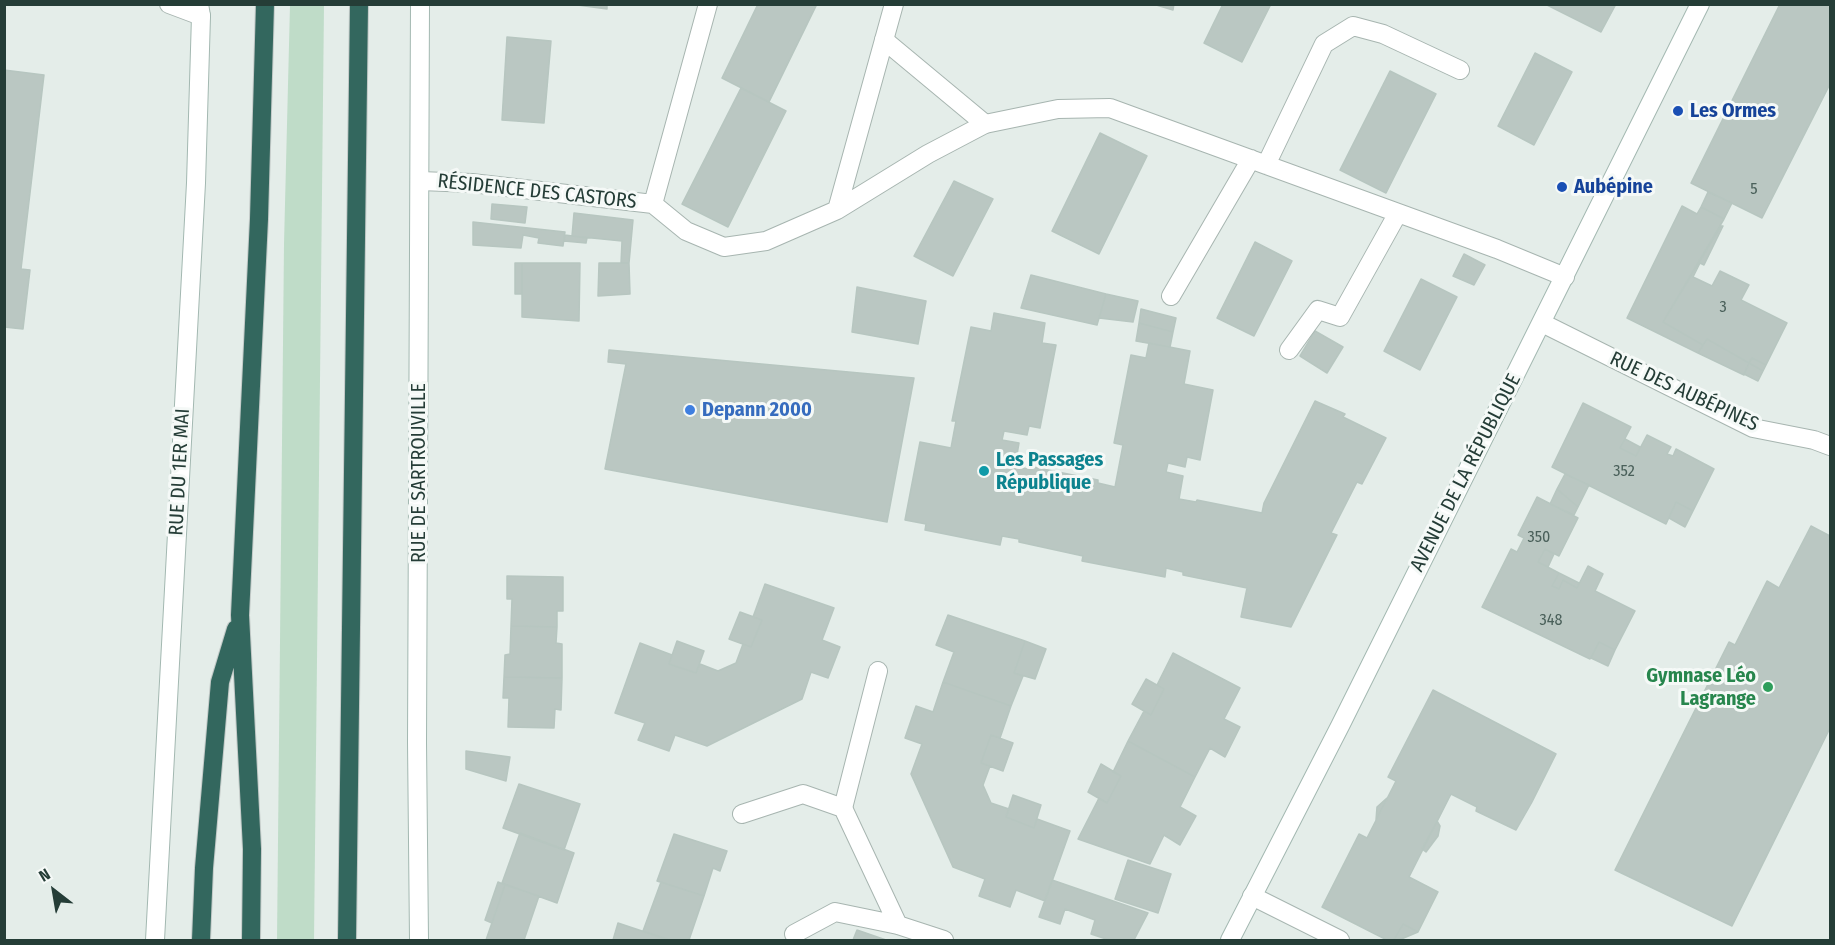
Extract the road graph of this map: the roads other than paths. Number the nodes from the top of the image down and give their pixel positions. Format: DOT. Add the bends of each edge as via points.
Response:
graph roads {
  1 [pos="169,4"];
  2 [pos="265,4"];
  3 [pos="359,4"];
  4 [pos="420,4"];
  5 [pos="708,4"];
  6 [pos="894,4"];
  7 [pos="1700,4"];
  8 [pos="200,10"];
  9 [pos="884,40"];
  10 [pos="1461,70"];
  11 [pos="985,124"];
  12 [pos="1258,162"];
  13 [pos="420,181"];
  14 [pos="653,204"];
  15 [pos="837,210"];
  16 [pos="1398,213"];
  17 [pos="1564,278"];
  18 [pos="1171,296"];
  19 [pos="1542,323"];
  20 [pos="1289,350"];
  21 [pos="1830,446"];
  22 [pos="240,615"];
  23 [pos="878,671"];
  24 [pos="843,808"];
  25 [pos="742,814"];
  26 [pos="1252,896"];
  27 [pos="898,925"];
  28 [pos="794,934"];
  29 [pos="156,940"];
  30 [pos="201,940"];
  31 [pos="251,940"];
  32 [pos="347,940"];
  33 [pos="419,940"];
  34 [pos="944,940"];
  35 [pos="1230,940"];
  36 [pos="1341,940"];
  1 -- 8 [label="street"];
  2 -- 22 [label="highway"];
  3 -- 32 [label="highway"];
  4 -- 13 [label="street, RUE DE SARTROUVILLE"];
  5 -- 14 [label="street, RÉSIDENCE DES CASTORS"];
  6 -- 9 [label="street"];
  7 -- 17 [label="street, AVENUE DE LA RÉPUBLIQUE"];
  8 -- 29 [label="street, RUE DU 1ER MAI" via="196,183"];
  9 -- 11 [label="street"];
  9 -- 15 [label="street"];
  10 -- 12 [label="street" via="1383,34 1353,26 1324,44"];
  11 -- 12 [label="street, RÉSIDENCE DES CASTORS" via="1059,109 1110,108"];
  11 -- 15 [label="street, RÉSIDENCE DES CASTORS"];
  12 -- 16 [label="street, RÉSIDENCE DES CASTORS"];
  12 -- 18 [label="street"];
  13 -- 14 [label="street, RÉSIDENCE DES CASTORS" via="472,183"];
  13 -- 33 [label="street, RUE DE SARTROUVILLE"];
  14 -- 15 [label="street, RÉSIDENCE DES CASTORS" via="686,231 724,247 766,241"];
  16 -- 17 [label="street, RÉSIDENCE DES CASTORS"];
  16 -- 20 [label="street" via="1340,317 1317,310"];
  17 -- 19 [label="street, AVENUE DE LA RÉPUBLIQUE"];
  19 -- 21 [label="street, RUE DES AUBÉPINES" via="1753,428"];
  19 -- 26 [label="street, AVENUE DE LA RÉPUBLIQUE"];
  22 -- 30 [label="highway" via="220,682"];
  22 -- 31 [label="highway" via="252,849"];
  23 -- 24 [label="street"];
  24 -- 25 [label="street" via="803,794"];
  24 -- 27 [label="street"];
  26 -- 35 [label="street, AVENUE DE LA RÉPUBLIQUE"];
  26 -- 36 [label="street"];
  27 -- 28 [label="street" via="835,912"];
  27 -- 34 [label="street"];
}
